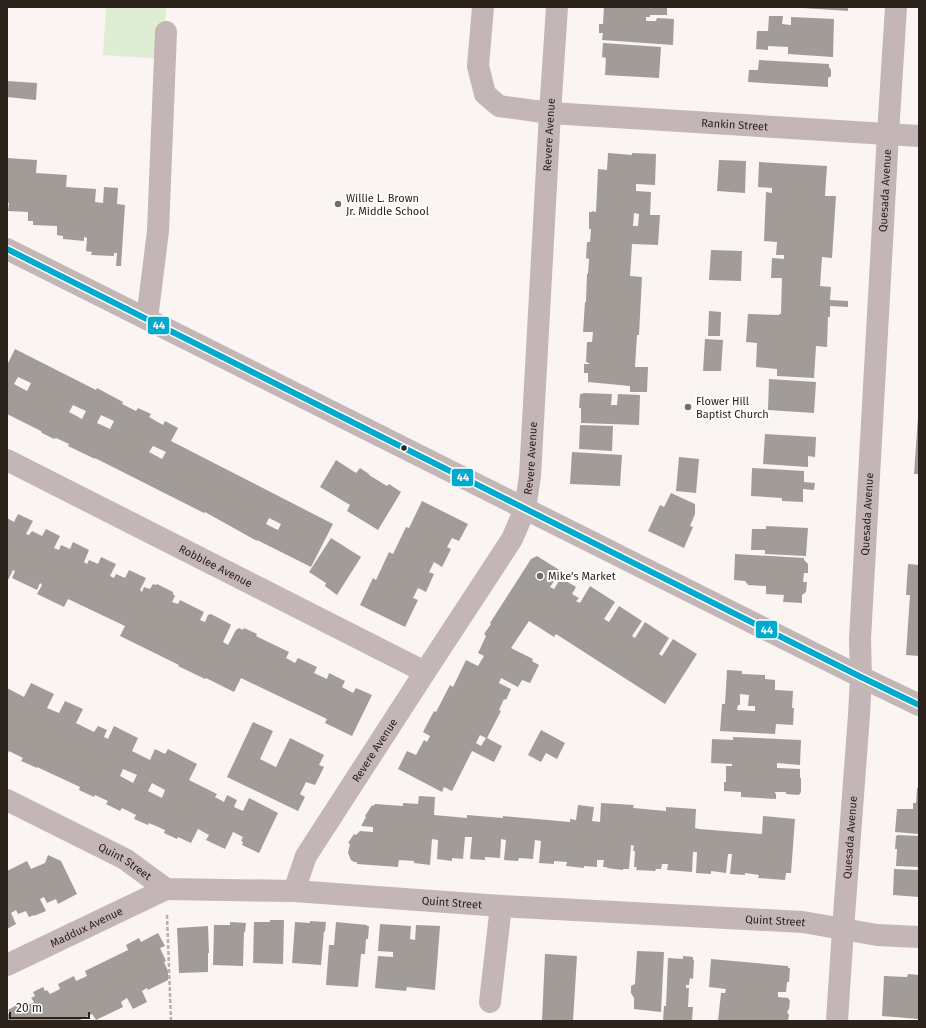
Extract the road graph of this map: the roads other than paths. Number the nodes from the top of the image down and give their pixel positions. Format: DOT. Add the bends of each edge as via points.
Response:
graph roads {
  1 [pos="483,7"];
  2 [pos="557,7"];
  3 [pos="896,7"];
  4 [pos="166,32"];
  5 [pos="550,113"];
  6 [pos="888,134"];
  7 [pos="919,136"];
  8 [pos="7,249"];
  9 [pos="147,319"];
  10 [pos="7,460"];
  11 [pos="526,509"];
  12 [pos="425,672"];
  13 [pos="861,677"];
  14 [pos="919,705"];
  15 [pos="7,800"];
  16 [pos="166,888"];
  17 [pos="294,891"];
  18 [pos="501,906"];
  19 [pos="843,929"];
  20 [pos="919,937"];
  21 [pos="7,965"];
  22 [pos="490,1002"];
  23 [pos="837,1021"];
  1 -- 5 [label="street, Rankin Street" via="478,66 485,94 499,106"];
  2 -- 5 [label="street, Revere Avenue"];
  3 -- 6 [label="street, Quesada Avenue"];
  4 -- 9 [label="street" via="158,231"];
  5 -- 6 [label="street, Rankin Street"];
  5 -- 11 [label="street, Revere Avenue"];
  6 -- 7 [label="street, Rankin Street"];
  6 -- 13 [label="street, Quesada Avenue" via="860,639"];
  8 -- 9 [label="street"];
  9 -- 11 [label="street"];
  10 -- 12 [label="street, Robblee Avenue"];
  11 -- 12 [label="street, Revere Avenue" via="512,539"];
  11 -- 13 [label="street"];
  12 -- 17 [label="street, Revere Avenue" via="306,856"];
  13 -- 14 [label="street"];
  13 -- 19 [label="street, Quesada Avenue"];
  15 -- 16 [label="street, Quint Street" via="124,859"];
  16 -- 17 [label="street, Quint Street"];
  16 -- 21 [label="street, Maddux Avenue"];
  17 -- 18 [label="street, Quint Street"];
  18 -- 19 [label="street, Quint Street" via="803,922"];
  18 -- 22 [label="street"];
  19 -- 20 [label="street, Quint Street" via="877,935"];
  19 -- 23 [label="street, Quesada Avenue"];
}
